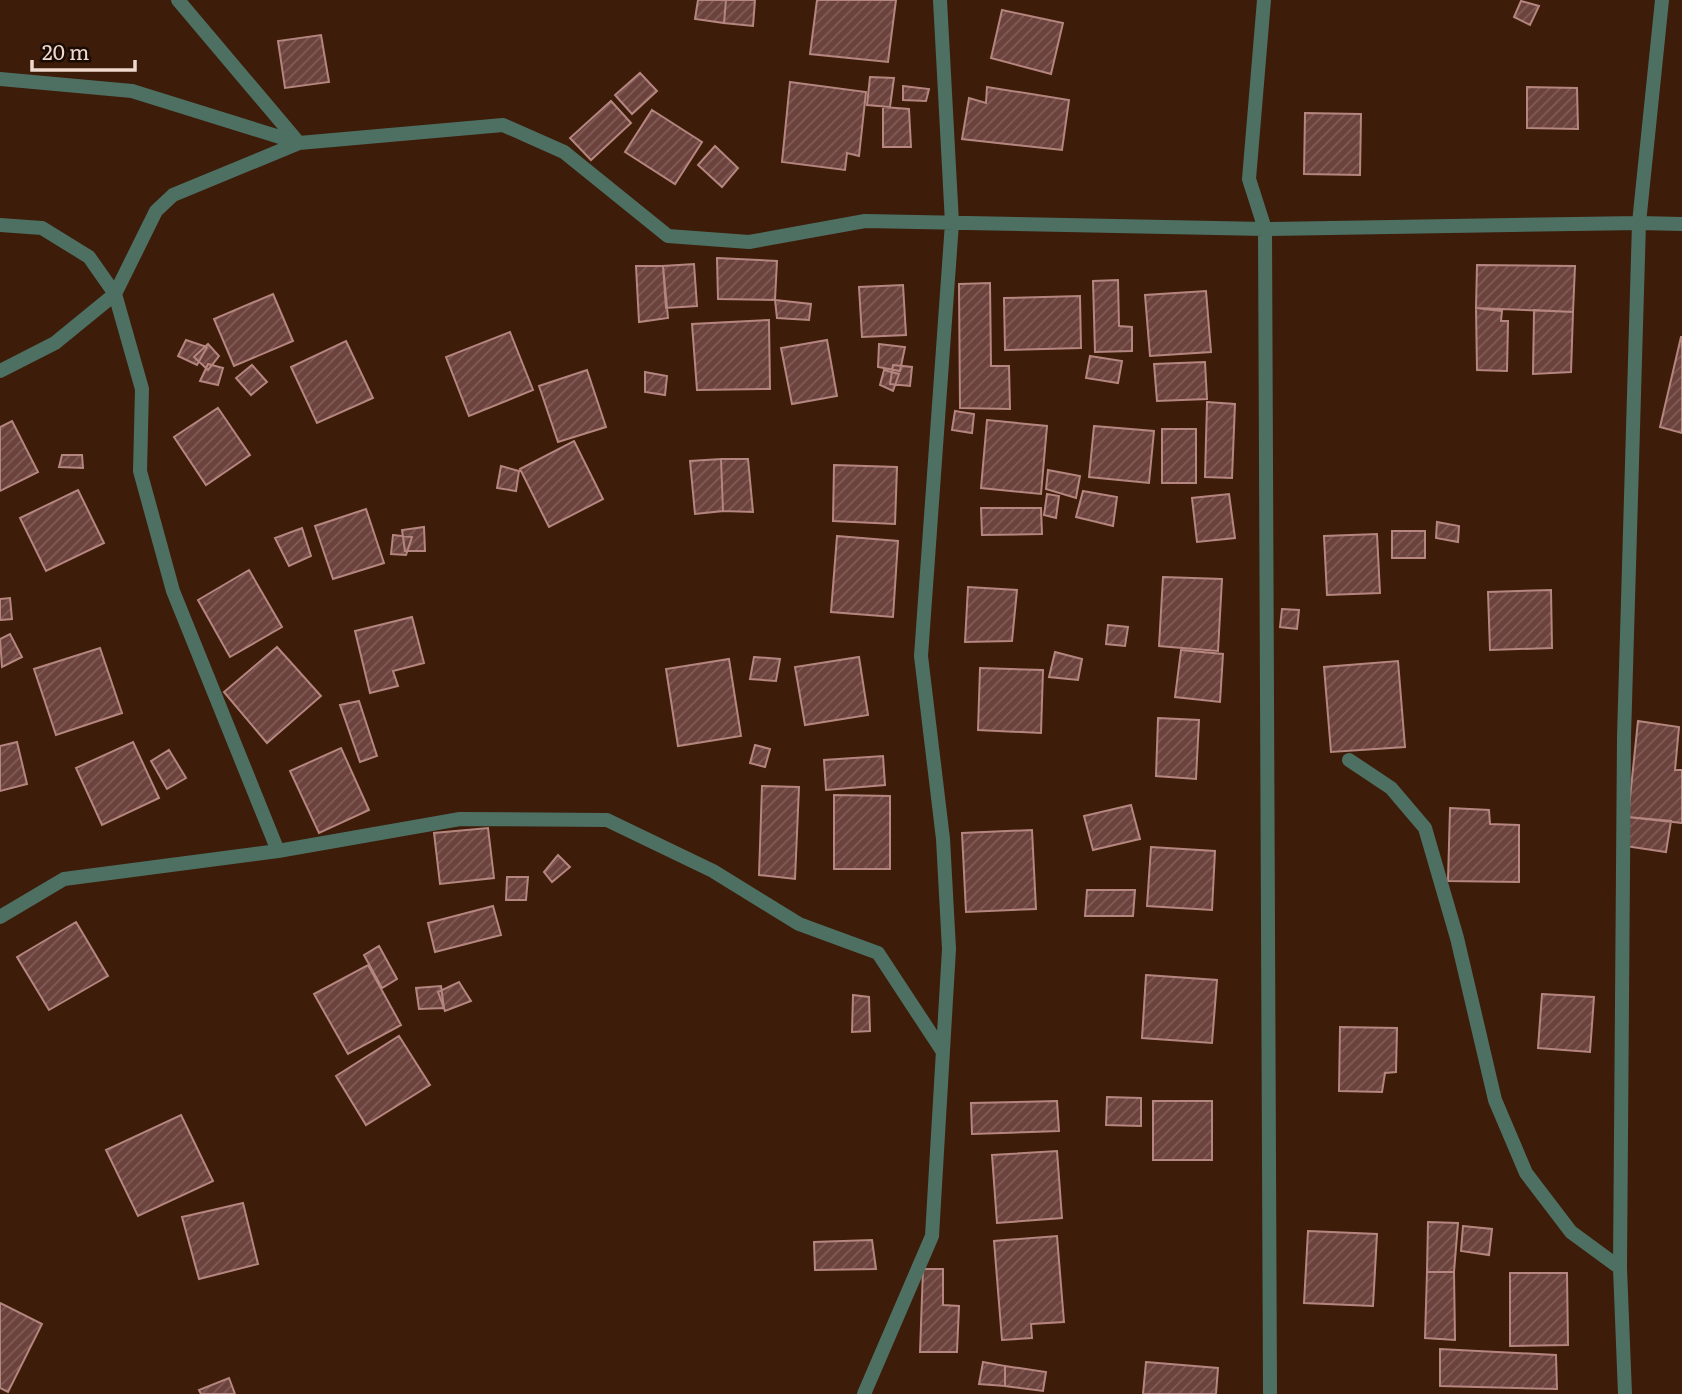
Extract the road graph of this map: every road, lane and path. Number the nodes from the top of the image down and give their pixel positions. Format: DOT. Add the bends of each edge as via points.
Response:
graph roads {
  1 [pos="178,0"];
  2 [pos="940,0"];
  3 [pos="1264,0"];
  4 [pos="1662,0"];
  5 [pos="0,79"];
  6 [pos="299,143"];
  7 [pos="952,223"];
  8 [pos="1639,223"];
  9 [pos="1682,224"];
  10 [pos="0,225"];
  11 [pos="1265,229"];
  12 [pos="115,294"];
  13 [pos="0,371"];
  14 [pos="1349,760"];
  15 [pos="278,851"];
  16 [pos="0,917"];
  17 [pos="943,1052"];
  18 [pos="1620,1268"];
  19 [pos="864,1394"];
  20 [pos="1270,1394"];
  21 [pos="1625,1394"];
  1 -- 6 [label="street"];
  2 -- 7 [label="street"];
  3 -- 11 [label="street" via="1249,179"];
  4 -- 8 [label="street"];
  5 -- 6 [label="street" via="132,92"];
  6 -- 7 [label="street" via="503,125 565,152 668,236 749,242 865,221"];
  6 -- 12 [label="street" via="173,195 156,211"];
  7 -- 11 [label="street"];
  7 -- 17 [label="street" via="921,656 943,839 949,949"];
  8 -- 9 [label="street"];
  8 -- 11 [label="street"];
  8 -- 18 [label="street" via="1624,737"];
  10 -- 12 [label="street" via="42,228 89,257"];
  11 -- 20 [label="street"];
  12 -- 13 [label="street" via="55,343"];
  12 -- 15 [label="street" via="142,389 140,471 173,591"];
  14 -- 18 [label="street" via="1391,788 1425,828 1457,938 1495,1100 1526,1173 1571,1232"];
  15 -- 16 [label="street" via="64,879"];
  15 -- 17 [label="street" via="460,819 607,820 713,871 799,924 878,953"];
  17 -- 19 [label="street" via="932,1236"];
  18 -- 21 [label="street"];
}
